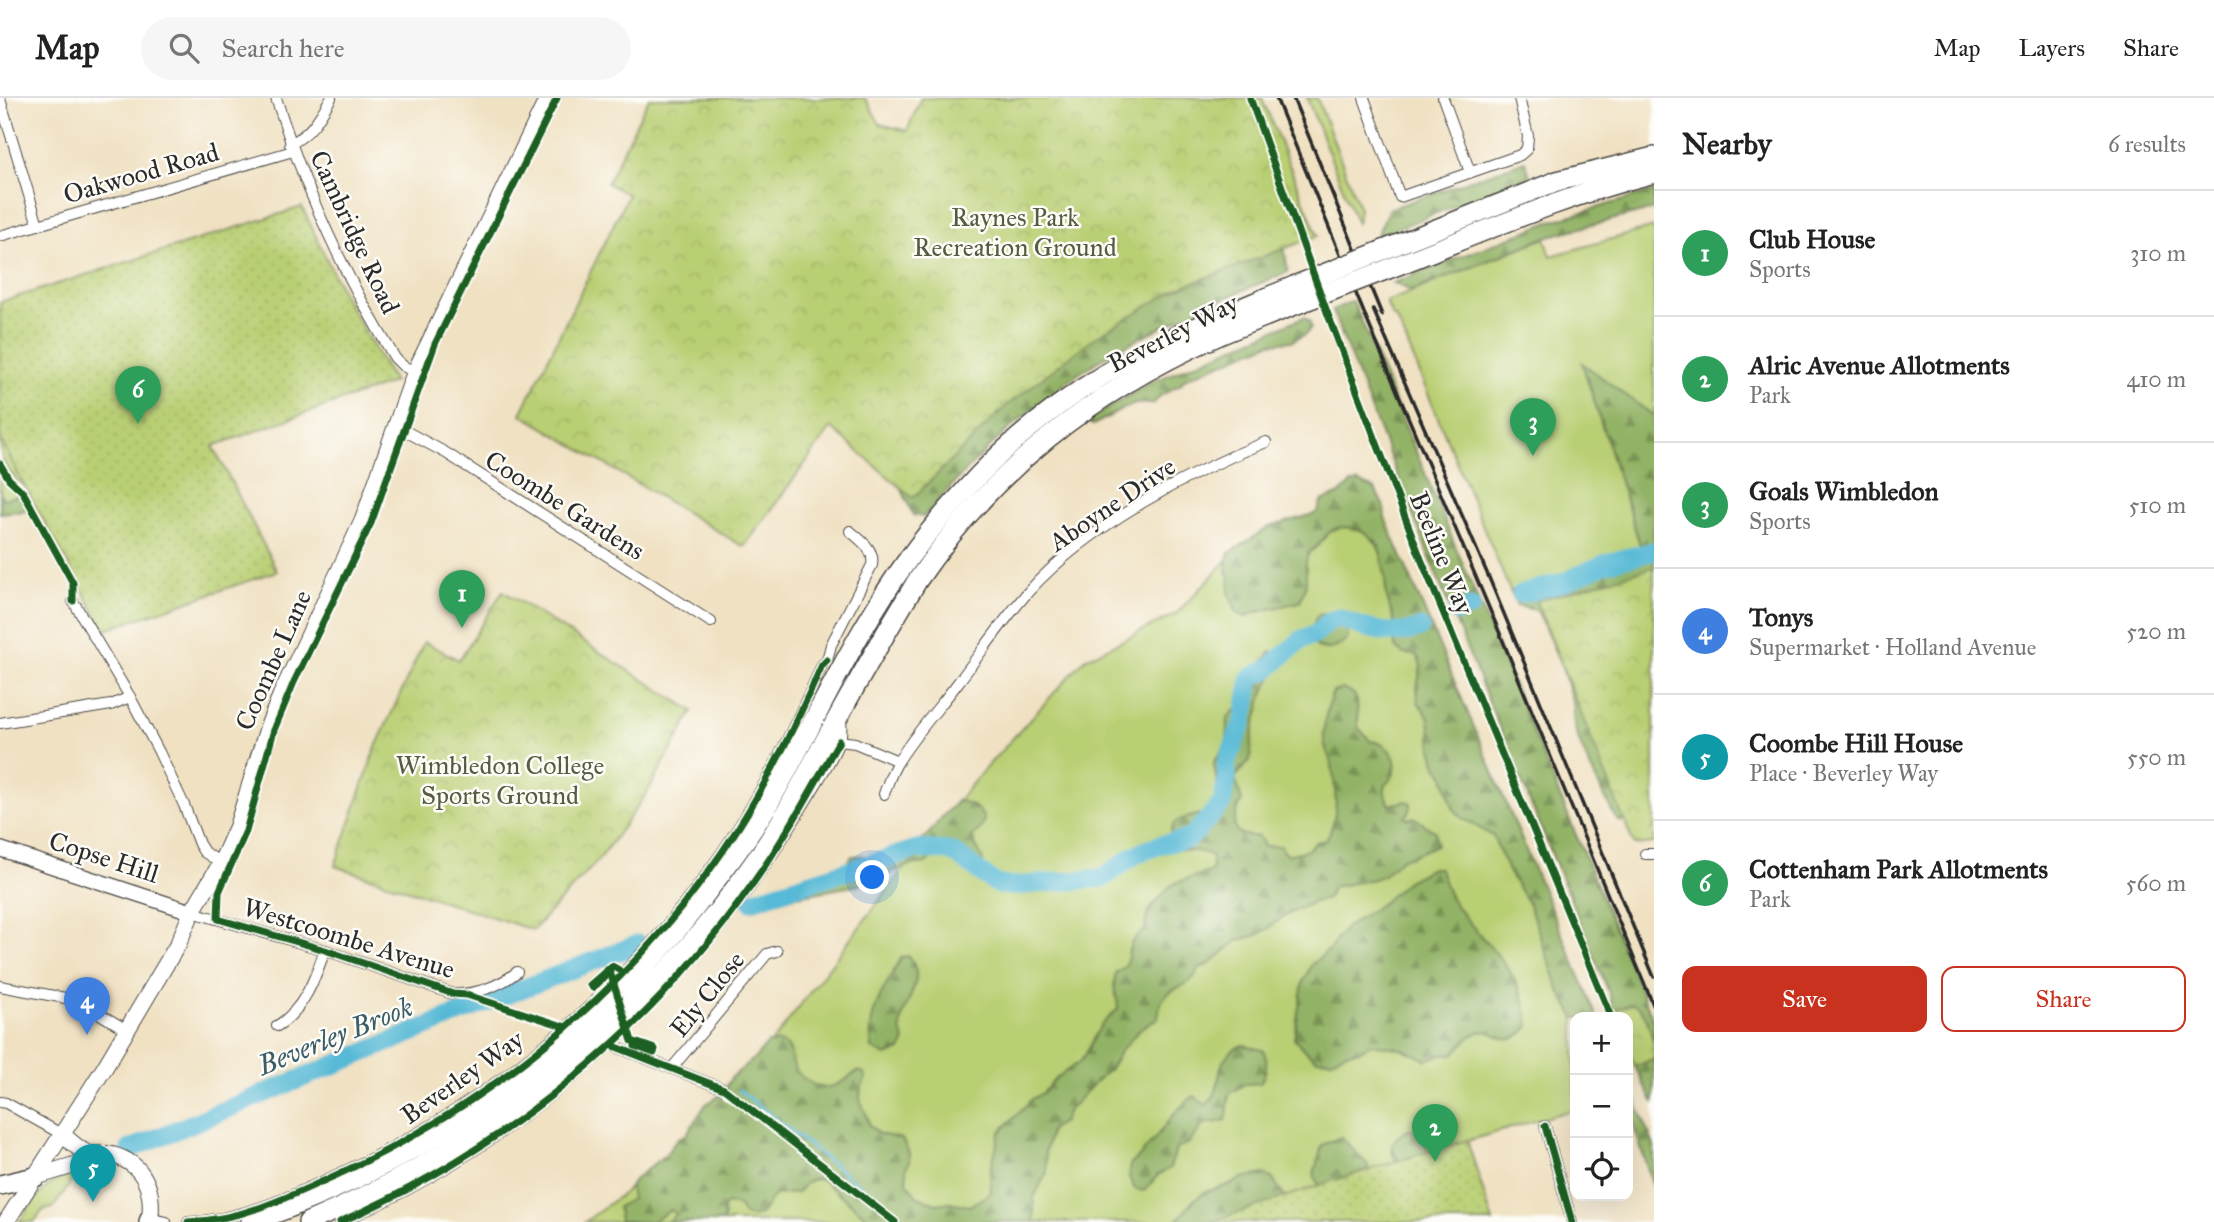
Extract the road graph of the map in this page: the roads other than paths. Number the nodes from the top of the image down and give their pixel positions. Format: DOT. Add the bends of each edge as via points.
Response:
graph roads {
  1 [pos="276,98"];
  2 [pos="331,98"];
  3 [pos="548,98"];
  4 [pos="1364,98"];
  5 [pos="1443,98"];
  6 [pos="1519,98"];
  7 [pos="0,99"];
  8 [pos="1654,143"];
  9 [pos="292,147"];
  10 [pos="1654,157"];
  11 [pos="1470,172"];
  12 [pos="1654,173"];
  13 [pos="1558,181"];
  14 [pos="1654,184"];
  15 [pos="1543,209"];
  16 [pos="38,225"];
  17 [pos="0,236"];
  18 [pos="1385,260"];
  19 [pos="1297,295"];
  20 [pos="415,372"];
  21 [pos="396,426"];
  22 [pos="1266,442"];
  23 [pos="850,531"];
  24 [pos="73,601"];
  25 [pos="711,622"];
  26 [pos="864,630"];
  27 [pos="827,660"];
  28 [pos="130,697"];
  29 [pos="841,711"];
  30 [pos="0,723"];
  31 [pos="839,741"];
  32 [pos="898,761"];
  33 [pos="884,794"];
  34 [pos="0,849"];
  35 [pos="221,863"];
  36 [pos="192,912"];
  37 [pos="326,950"];
  38 [pos="777,951"];
  39 [pos="517,972"];
  40 [pos="0,986"];
  41 [pos="277,1026"];
  42 [pos="127,1030"];
  43 [pos="611,1045"];
  44 [pos="673,1068"];
  45 [pos="724,1088"];
  46 [pos="0,1102"];
  47 [pos="1545,1126"];
  48 [pos="63,1135"];
  49 [pos="94,1155"];
  50 [pos="35,1177"];
  51 [pos="0,1185"];
  52 [pos="154,1221"];
  53 [pos="6,1222"];
  54 [pos="188,1222"];
  55 [pos="251,1222"];
  56 [pos="308,1222"];
  57 [pos="340,1222"];
  58 [pos="1572,1222"];
  1 -- 9 [label="street, Cambridge Road"];
  2 -- 9 [label="street" via="305,137"];
  3 -- 20 [label="main road, Coombe Lane"];
  4 -- 11 [label="street" via="1399,197"];
  5 -- 11 [label="street"];
  6 -- 11 [label="street" via="1527,149"];
  7 -- 16 [label="street"];
  8 -- 13 [label="highway"];
  9 -- 16 [label="street, Oakwood Road"];
  9 -- 20 [label="street, Cambridge Road" via="327,235 380,334 395,358"];
  10 -- 13 [label="highway, Beverley Way"];
  12 -- 15 [label="highway, Beverley Way"];
  13 -- 18 [label="highway, Beverley Way"];
  14 -- 15 [label="highway"];
  15 -- 18 [label="highway, Beverley Way"];
  16 -- 17 [label="street, Oakwood Road"];
  18 -- 19 [label="highway, Beverley Way, bridge"];
  19 -- 26 [label="highway, Beverley Way" via="1148,350 1030,428 979,475 932,528"];
  19 -- 29 [label="highway, Beverley Way" via="1156,367 1061,426 1014,466 945,540"];
  20 -- 21 [label="main road, Coombe Lane"];
  21 -- 25 [label="street, Coombe Gardens"];
  21 -- 35 [label="main road, Coombe Lane" via="363,520 268,727"];
  22 -- 32 [label="street, Aboyne Drive" via="1223,459 1156,496 1053,567 998,630"];
  23 -- 27 [label="street, Beverley Way" via="871,551 872,565"];
  24 -- 28 [label="street"];
  26 -- 27 [label="street, Beverley Way" via="842,654"];
  26 -- 55 [label="highway, Beverley Way" via="740,848 671,940 611,1004 511,1087 445,1131 335,1189"];
  27 -- 54 [label="street, Beverley Way" via="777,761 714,862 623,974 566,1027 492,1086 386,1152 269,1205 232,1217"];
  28 -- 30 [label="street" via="111,705"];
  28 -- 35 [label="street" via="199,844"];
  29 -- 31 [label="street, Beverley Way"];
  29 -- 56 [label="highway, Beverley Way" via="757,859 679,959 630,1009 530,1096 472,1136 380,1190"];
  31 -- 32 [label="street"];
  31 -- 43 [label="street, Beverley Way" via="778,847 727,918 658,999"];
  32 -- 33 [label="street, Aboyne Drive"];
  34 -- 36 [label="street, Copse Hill"];
  35 -- 36 [label="main road, Coombe Lane"];
  36 -- 37 [label="street, Westcoombe Avenue"];
  36 -- 42 [label="main road, Coombe Lane"];
  37 -- 39 [label="street, Westcoombe Avenue" via="453,994 467,995 508,980"];
  37 -- 41 [label="street, Westcoombe Avenue" via="295,1013"];
  38 -- 44 [label="street, Ely Close" via="767,954"];
  40 -- 42 [label="street" via="76,1000"];
  42 -- 48 [label="main road, Coombe Lane"];
  43 -- 44 [label="street"];
  43 -- 57 [label="street, Beverley Way" via="510,1126 415,1185"];
  44 -- 45 [label="street"];
  46 -- 48 [label="street"];
  47 -- 58 [label="street"];
  48 -- 49 [label="main road"];
  48 -- 50 [label="main road, Coombe Lane"];
  49 -- 50 [label="main road"];
  49 -- 52 [label="main road" via="117,1156 141,1172 150,1188"];
  50 -- 51 [label="highway"];
  50 -- 53 [label="main road, Coombe Lane"];
}
